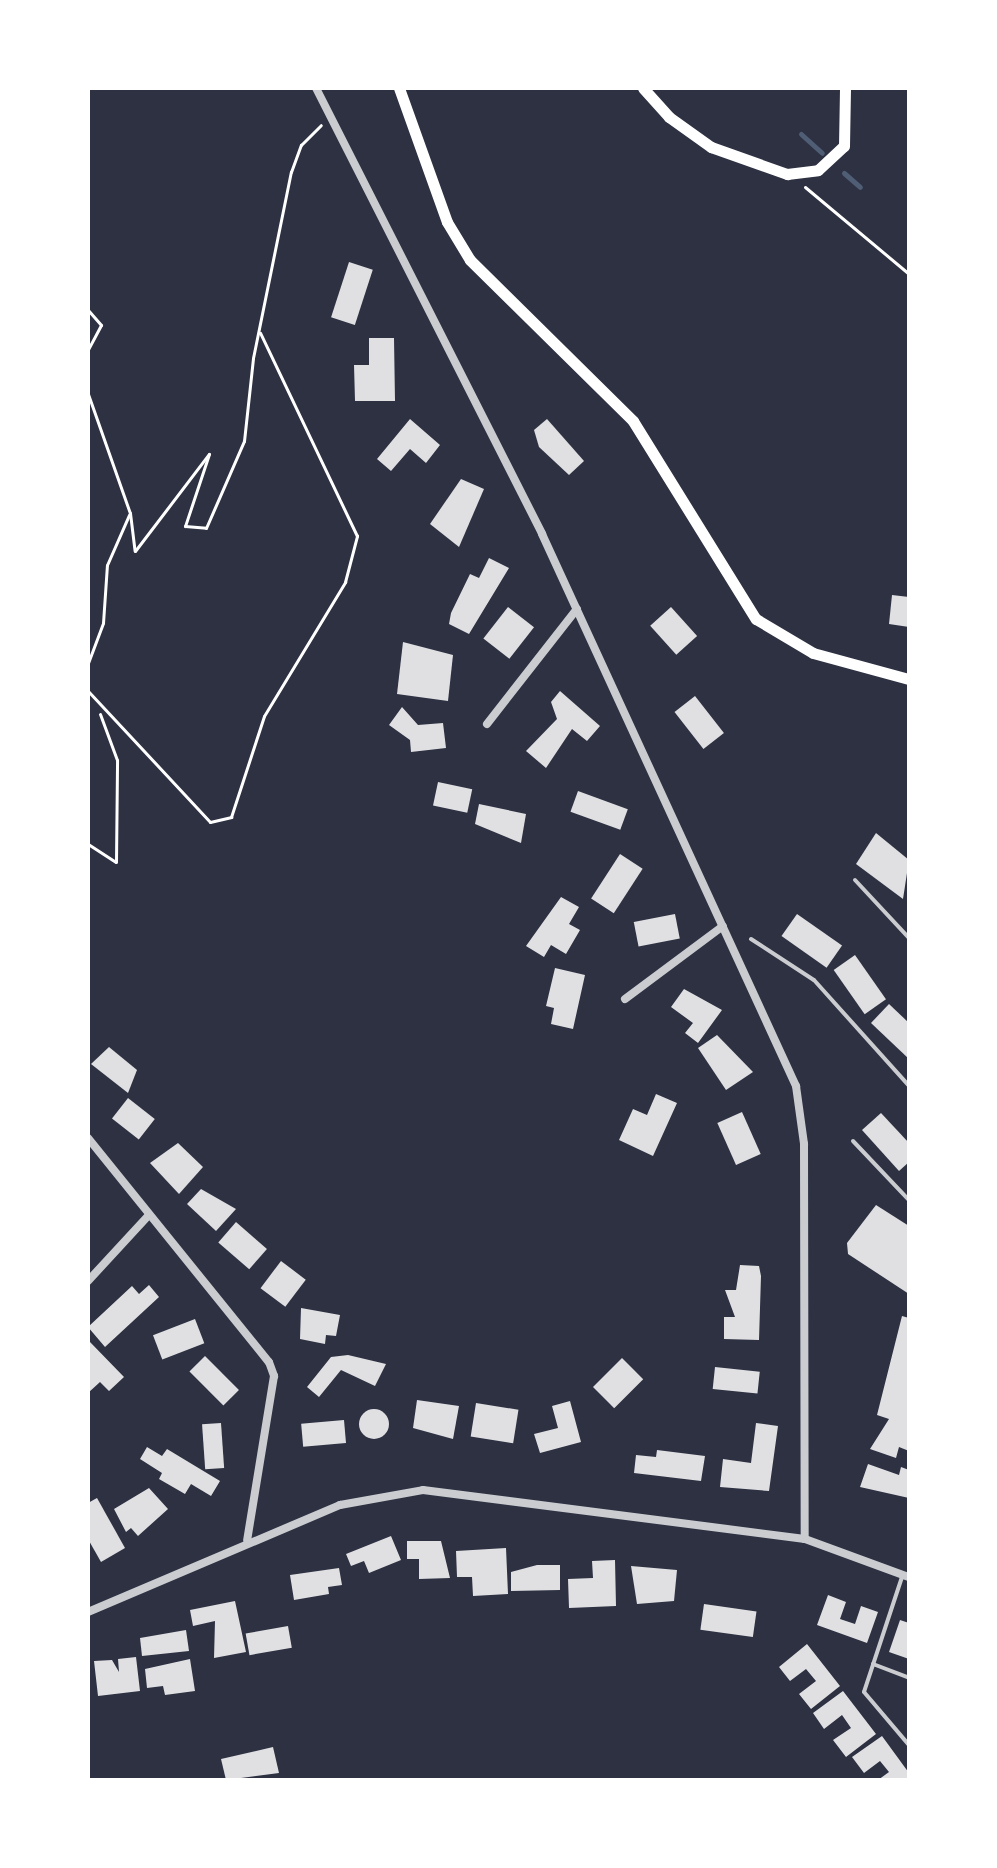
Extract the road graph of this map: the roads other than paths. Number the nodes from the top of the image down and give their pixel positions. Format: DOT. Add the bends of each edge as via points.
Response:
graph roads {
  1 [pos="316,88"];
  2 [pos="399,88"];
  3 [pos="643,88"];
  4 [pos="845,88"];
  5 [pos="577,609"];
  6 [pos="909,679"];
  7 [pos="487,724"];
  8 [pos="855,880"];
  9 [pos="723,926"];
  10 [pos="909,938"];
  11 [pos="751,939"];
  12 [pos="625,999"];
  13 [pos="909,1086"];
  14 [pos="88,1138"];
  15 [pos="853,1141"];
  16 [pos="909,1200"];
  17 [pos="149,1215"];
  18 [pos="88,1281"];
  19 [pos="805,1539"];
  20 [pos="247,1540"];
  21 [pos="906,1576"];
  22 [pos="88,1612"];
  23 [pos="873,1664"];
  24 [pos="909,1678"];
  25 [pos="909,1745"];
  1 -- 5 [label="street"];
  2 -- 6 [label="main road" via="447,222 470,260 633,421 756,619 813,653"];
  3 -- 4 [label="main road" via="711,147 787,174 818,170 844,146"];
  5 -- 7 [label="street"];
  5 -- 9 [label="street"];
  8 -- 10 [label="lane"];
  9 -- 12 [label="street"];
  9 -- 19 [label="street" via="796,1086 802,1120"];
  11 -- 13 [label="lane" via="814,980"];
  14 -- 17 [label="street"];
  15 -- 16 [label="lane"];
  17 -- 18 [label="street"];
  17 -- 20 [label="street" via="260,1348 274,1376"];
  19 -- 20 [label="street" via="423,1490 360,1499"];
  19 -- 21 [label="street"];
  20 -- 22 [label="street"];
  21 -- 23 [label="lane"];
  23 -- 24 [label="lane"];
  23 -- 25 [label="lane" via="866,1702"];
}
